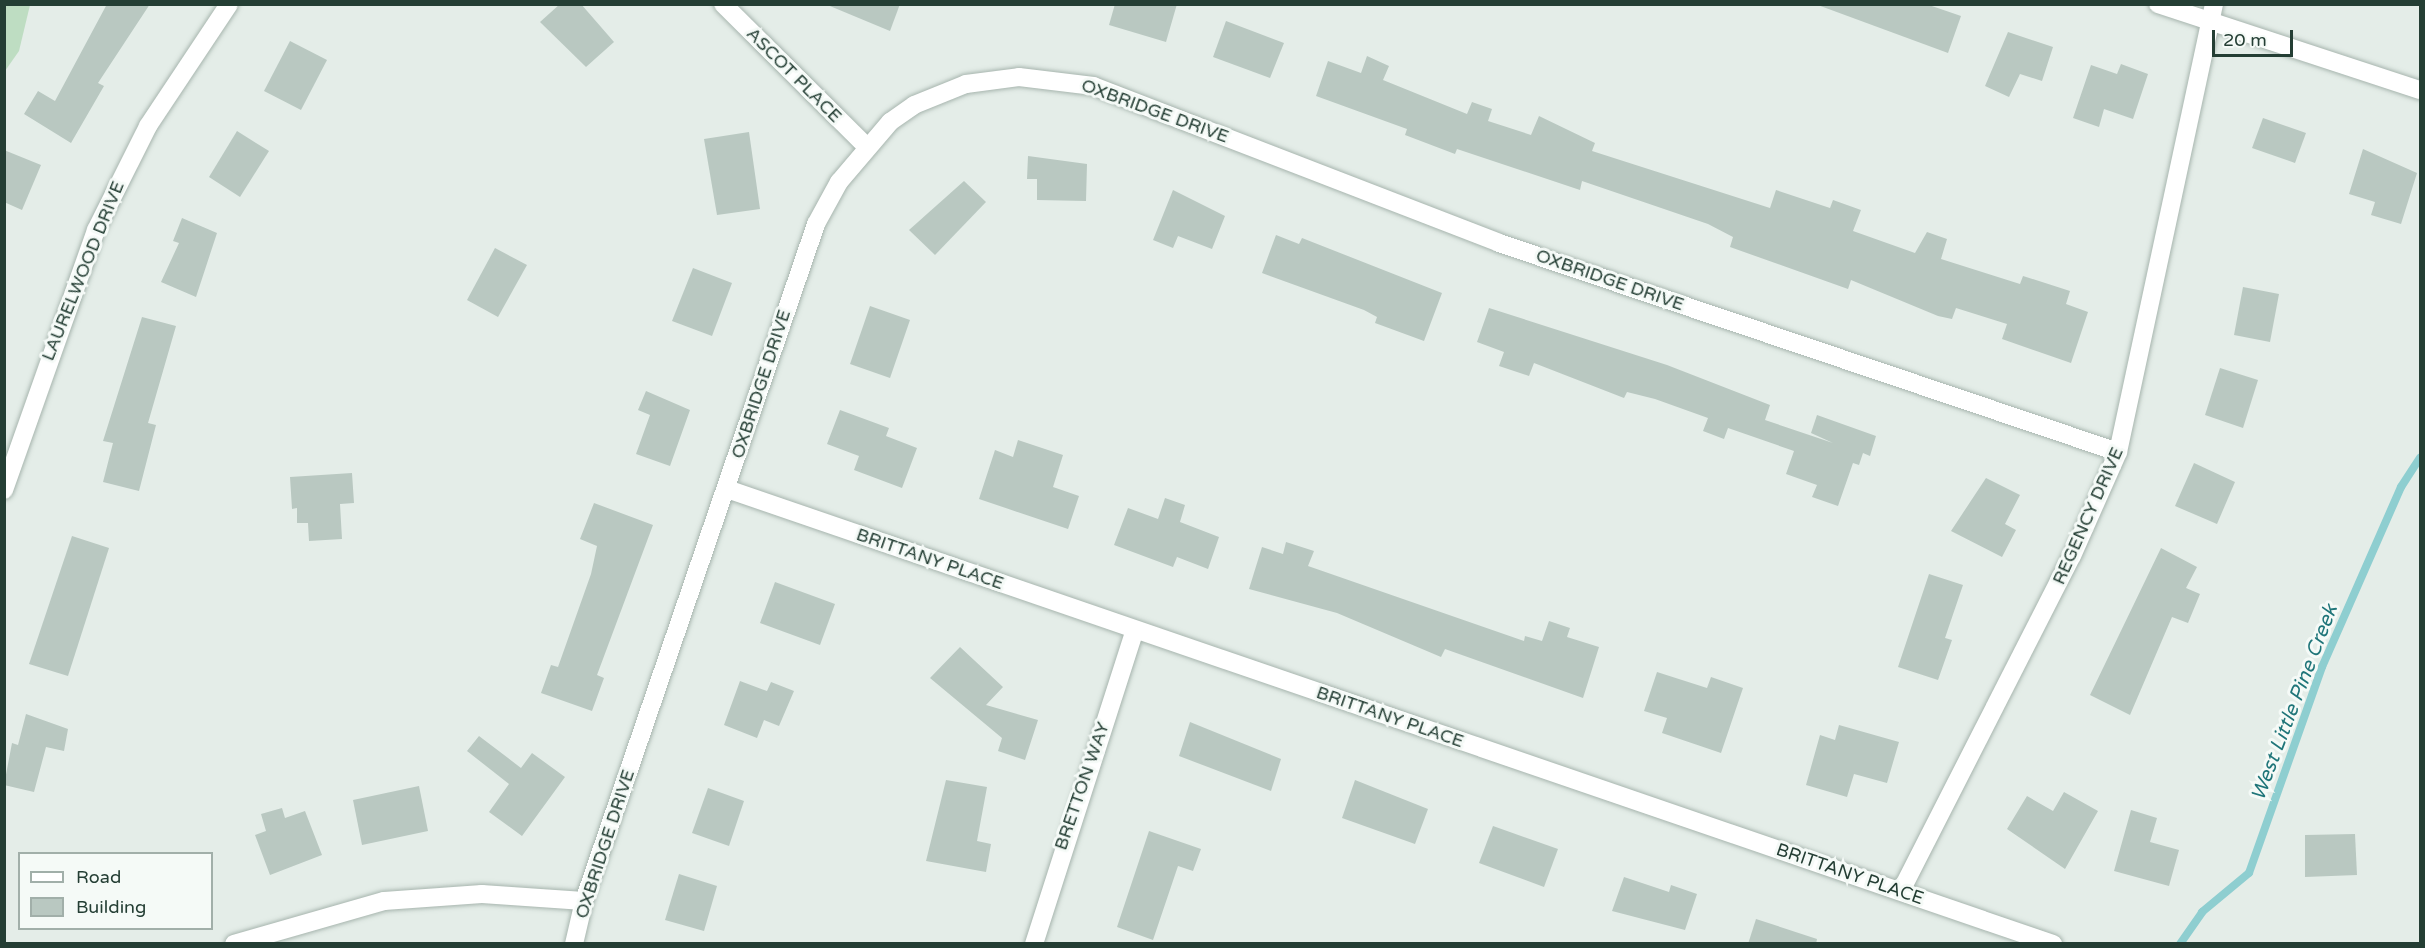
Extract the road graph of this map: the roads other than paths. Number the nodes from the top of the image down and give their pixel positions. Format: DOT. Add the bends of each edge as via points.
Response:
graph roads {
  1 [pos="229,4"];
  2 [pos="723,4"];
  3 [pos="2158,4"];
  4 [pos="2212,13"];
  5 [pos="2421,90"];
  6 [pos="866,146"];
  7 [pos="2118,452"];
  8 [pos="727,489"];
  9 [pos="4,490"];
  10 [pos="1135,630"];
  11 [pos="1901,891"];
  12 [pos="584,901"];
  13 [pos="234,944"];
  14 [pos="574,944"];
  15 [pos="1034,944"];
  16 [pos="2053,944"];
  1 -- 9 [label="street, LAURELWOOD DRIVE" via="148,126 96,230"];
  2 -- 6 [label="street, ASCOT PLACE"];
  3 -- 4 [label="street"];
  4 -- 5 [label="street"];
  4 -- 7 [label="street, REGENCY DRIVE"];
  6 -- 7 [label="street, OXBRIDGE DRIVE" via="914,105 966,84 1045,77 1093,86 1499,243"];
  6 -- 8 [label="street, OXBRIDGE DRIVE" via="816,224"];
  7 -- 11 [label="street, REGENCY DRIVE" via="2067,567"];
  8 -- 10 [label="street, BRITTANY PLACE"];
  8 -- 12 [label="street, OXBRIDGE DRIVE"];
  10 -- 11 [label="street, BRITTANY PLACE"];
  10 -- 15 [label="street, BRETTON WAY"];
  11 -- 16 [label="street, BRITTANY PLACE"];
  12 -- 13 [label="street" via="482,894 384,901"];
  12 -- 14 [label="street, OXBRIDGE DRIVE"];
}
